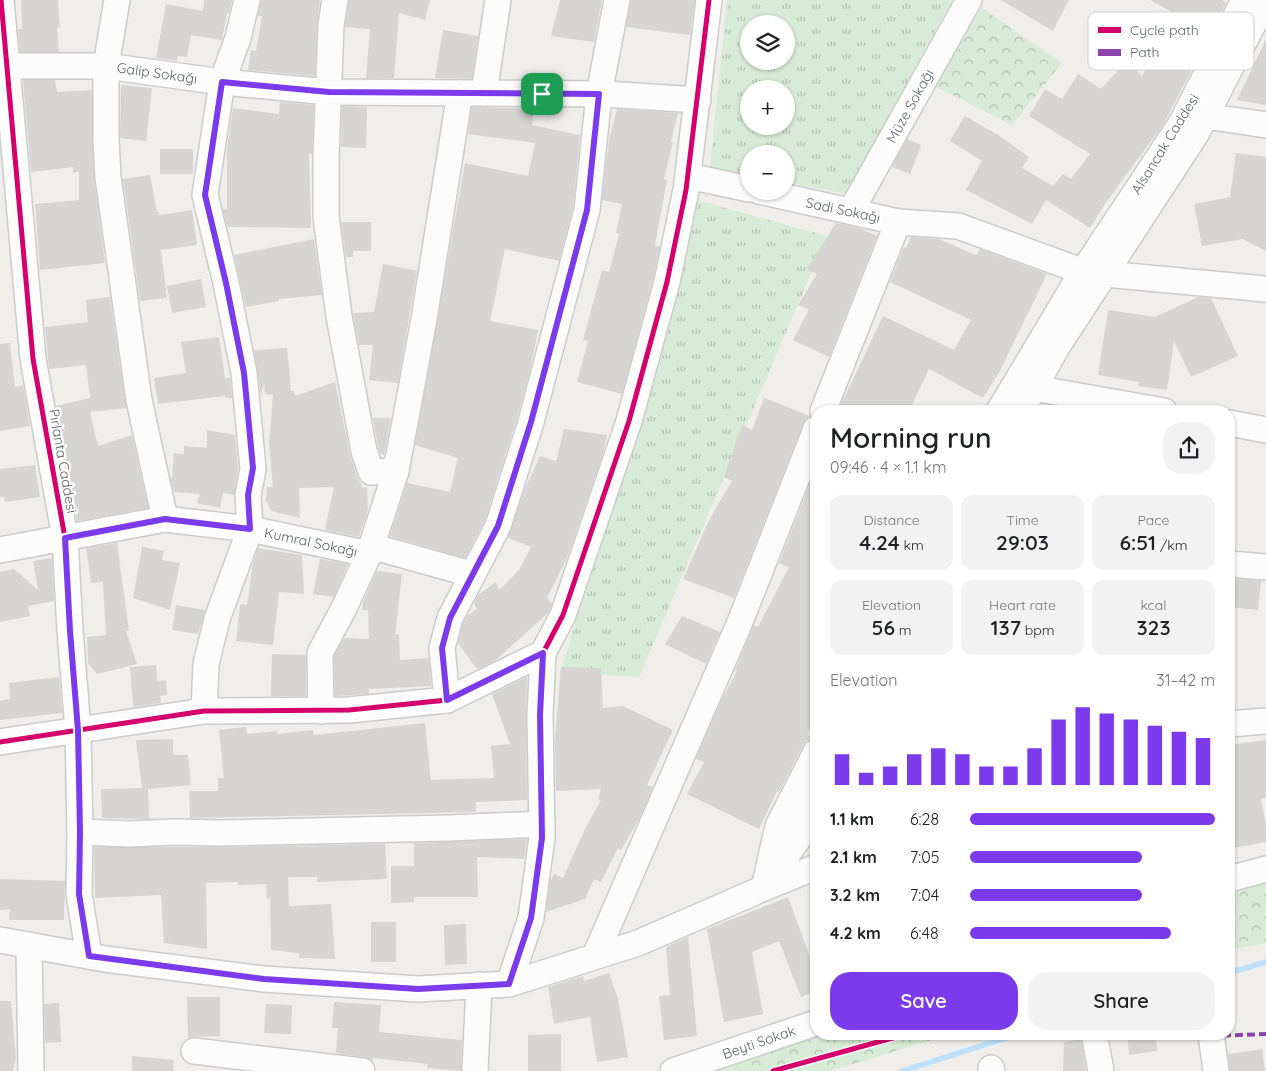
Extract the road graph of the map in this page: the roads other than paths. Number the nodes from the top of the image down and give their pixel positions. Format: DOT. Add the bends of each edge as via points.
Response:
graph roads {
  1 [pos="1,0"];
  2 [pos="117,0"];
  3 [pos="247,0"];
  4 [pos="335,0"];
  5 [pos="498,0"];
  6 [pos="617,0"];
  7 [pos="709,0"];
  8 [pos="969,0"];
  9 [pos="6,66"];
  10 [pos="106,66"];
  11 [pos="1215,70"];
  12 [pos="1226,70"];
  13 [pos="222,82"];
  14 [pos="329,92"];
  15 [pos="472,93"];
  16 [pos="599,94"];
  17 [pos="698,100"];
  18 [pos="1205,116"];
  19 [pos="1266,125"];
  20 [pos="688,176"];
  21 [pos="740,187"];
  22 [pos="795,199"];
  23 [pos="851,211"];
  24 [pos="898,222"];
  25 [pos="1095,273"];
  26 [pos="1266,289"];
  27 [pos="1034,388"];
  28 [pos="825,405"];
  29 [pos="1003,405"];
  30 [pos="1024,405"];
  31 [pos="1130,405"];
  32 [pos="1235,424"];
  33 [pos="1266,430"];
  34 [pos="810,444"];
  35 [pos="396,471"];
  36 [pos="165,519"];
  37 [pos="250,529"];
  38 [pos="65,538"];
  39 [pos="0,550"];
  40 [pos="370,554"];
  41 [pos="1235,564"];
  42 [pos="1266,566"];
  43 [pos="471,574"];
  44 [pos="543,653"];
  45 [pos="447,700"];
  46 [pos="204,711"];
  47 [pos="321,711"];
  48 [pos="1266,721"];
  49 [pos="1235,724"];
  50 [pos="78,730"];
  51 [pos="0,742"];
  52 [pos="810,764"];
  53 [pos="810,813"];
  54 [pos="542,824"];
  55 [pos="80,832"];
  56 [pos="810,869"];
  57 [pos="1266,869"];
  58 [pos="1235,878"];
  59 [pos="764,888"];
  60 [pos="0,940"];
  61 [pos="29,945"];
  62 [pos="89,956"];
  63 [pos="595,956"];
  64 [pos="509,984"];
  65 [pos="479,986"];
  66 [pos="810,1025"];
  67 [pos="1095,1040"];
  68 [pos="1212,1040"];
  69 [pos="194,1051"];
  70 [pos="31,1071"];
  71 [pos="362,1071"];
  72 [pos="475,1071"];
  73 [pos="673,1071"];
  74 [pos="1101,1071"];
  75 [pos="1216,1071"];
  1 -- 9 [label="street, Pırlanta Caddesi"];
  2 -- 10 [label="street"];
  3 -- 13 [label="street"];
  4 -- 14 [label="street"];
  5 -- 15 [label="street"];
  6 -- 16 [label="street"];
  7 -- 17 [label="street"];
  8 -- 23 [label="street, Müze Sokağı"];
  9 -- 10 [label="street, Galip Sokağı"];
  9 -- 38 [label="street, Pırlanta Caddesi" via="33,359"];
  10 -- 13 [label="street, Galip Sokağı"];
  10 -- 36 [label="street" via="108,177 140,400"];
  11 -- 25 [label="street, Alsancak Caddesi"];
  12 -- 18 [label="street, Alsancak Caddesi"];
  13 -- 14 [label="street, Galip Sokağı"];
  13 -- 37 [label="street" via="205,195 244,373 253,468 248,495"];
  14 -- 15 [label="street, Galip Sokağı"];
  14 -- 35 [label="street" via="326,217 339,316 364,452 371,472"];
  15 -- 16 [label="street, Galip Sokağı"];
  15 -- 35 [label="street" via="424,319"];
  16 -- 17 [label="street, Galip Sokağı"];
  16 -- 43 [label="street" via="587,210 531,422 498,526"];
  17 -- 20 [label="street"];
  18 -- 19 [label="street"];
  18 -- 25 [label="street, Alsancak Caddesi" via="1196,134"];
  20 -- 21 [label="street"];
  20 -- 44 [label="street" via="667,282 628,422 563,615"];
  22 -- 23 [label="street, Sadi Sokağı"];
  23 -- 24 [label="street, Sadi Sokağı"];
  24 -- 25 [label="street, Sadi Sokağı" via="958,226"];
  24 -- 28 [label="street"];
  25 -- 26 [label="street, Sadi Sokağı"];
  25 -- 27 [label="street, Alsancak Caddesi"];
  25 -- 29 [label="street, Alsancak Caddesi"];
  27 -- 30 [label="street, Alsancak Caddesi"];
  27 -- 31 [label="street"];
  32 -- 33 [label="street"];
  34 -- 63 [label="street" via="740,622"];
  35 -- 40 [label="street"];
  36 -- 37 [label="street, Kumral Sokağı"];
  36 -- 38 [label="street, Kumral Sokağı"];
  37 -- 40 [label="street, Kumral Sokağı"];
  37 -- 46 [label="street" via="217,619 206,664"];
  38 -- 39 [label="street, Kumral Sokağı"];
  38 -- 50 [label="street, Pırlanta Caddesi"];
  40 -- 43 [label="street, Kumral Sokağı" via="378,548"];
  40 -- 47 [label="street" via="320,653"];
  41 -- 42 [label="street"];
  43 -- 45 [label="street" via="450,618 442,648"];
  44 -- 45 [label="street"];
  44 -- 54 [label="street" via="540,715"];
  45 -- 47 [label="street"];
  46 -- 47 [label="street"];
  46 -- 50 [label="street"];
  48 -- 49 [label="street"];
  50 -- 51 [label="street"];
  50 -- 55 [label="street, Pırlanta Caddesi"];
  52 -- 59 [label="street" via="778,826"];
  53 -- 59 [label="street" via="797,841"];
  54 -- 55 [label="street" via="219,833"];
  54 -- 64 [label="street" via="531,918"];
  55 -- 62 [label="street, Pırlanta Caddesi" via="79,894"];
  56 -- 59 [label="street"];
  57 -- 58 [label="street"];
  59 -- 63 [label="street" via="638,942"];
  60 -- 61 [label="street"];
  61 -- 62 [label="street"];
  61 -- 70 [label="street"];
  62 -- 65 [label="street" via="264,979 418,989"];
  63 -- 64 [label="street"];
  64 -- 65 [label="street"];
  65 -- 72 [label="street"];
  66 -- 73 [label="street, Beyti Sokak"];
  67 -- 74 [label="street"];
  68 -- 75 [label="street"];
  69 -- 71 [label="street"];
}
